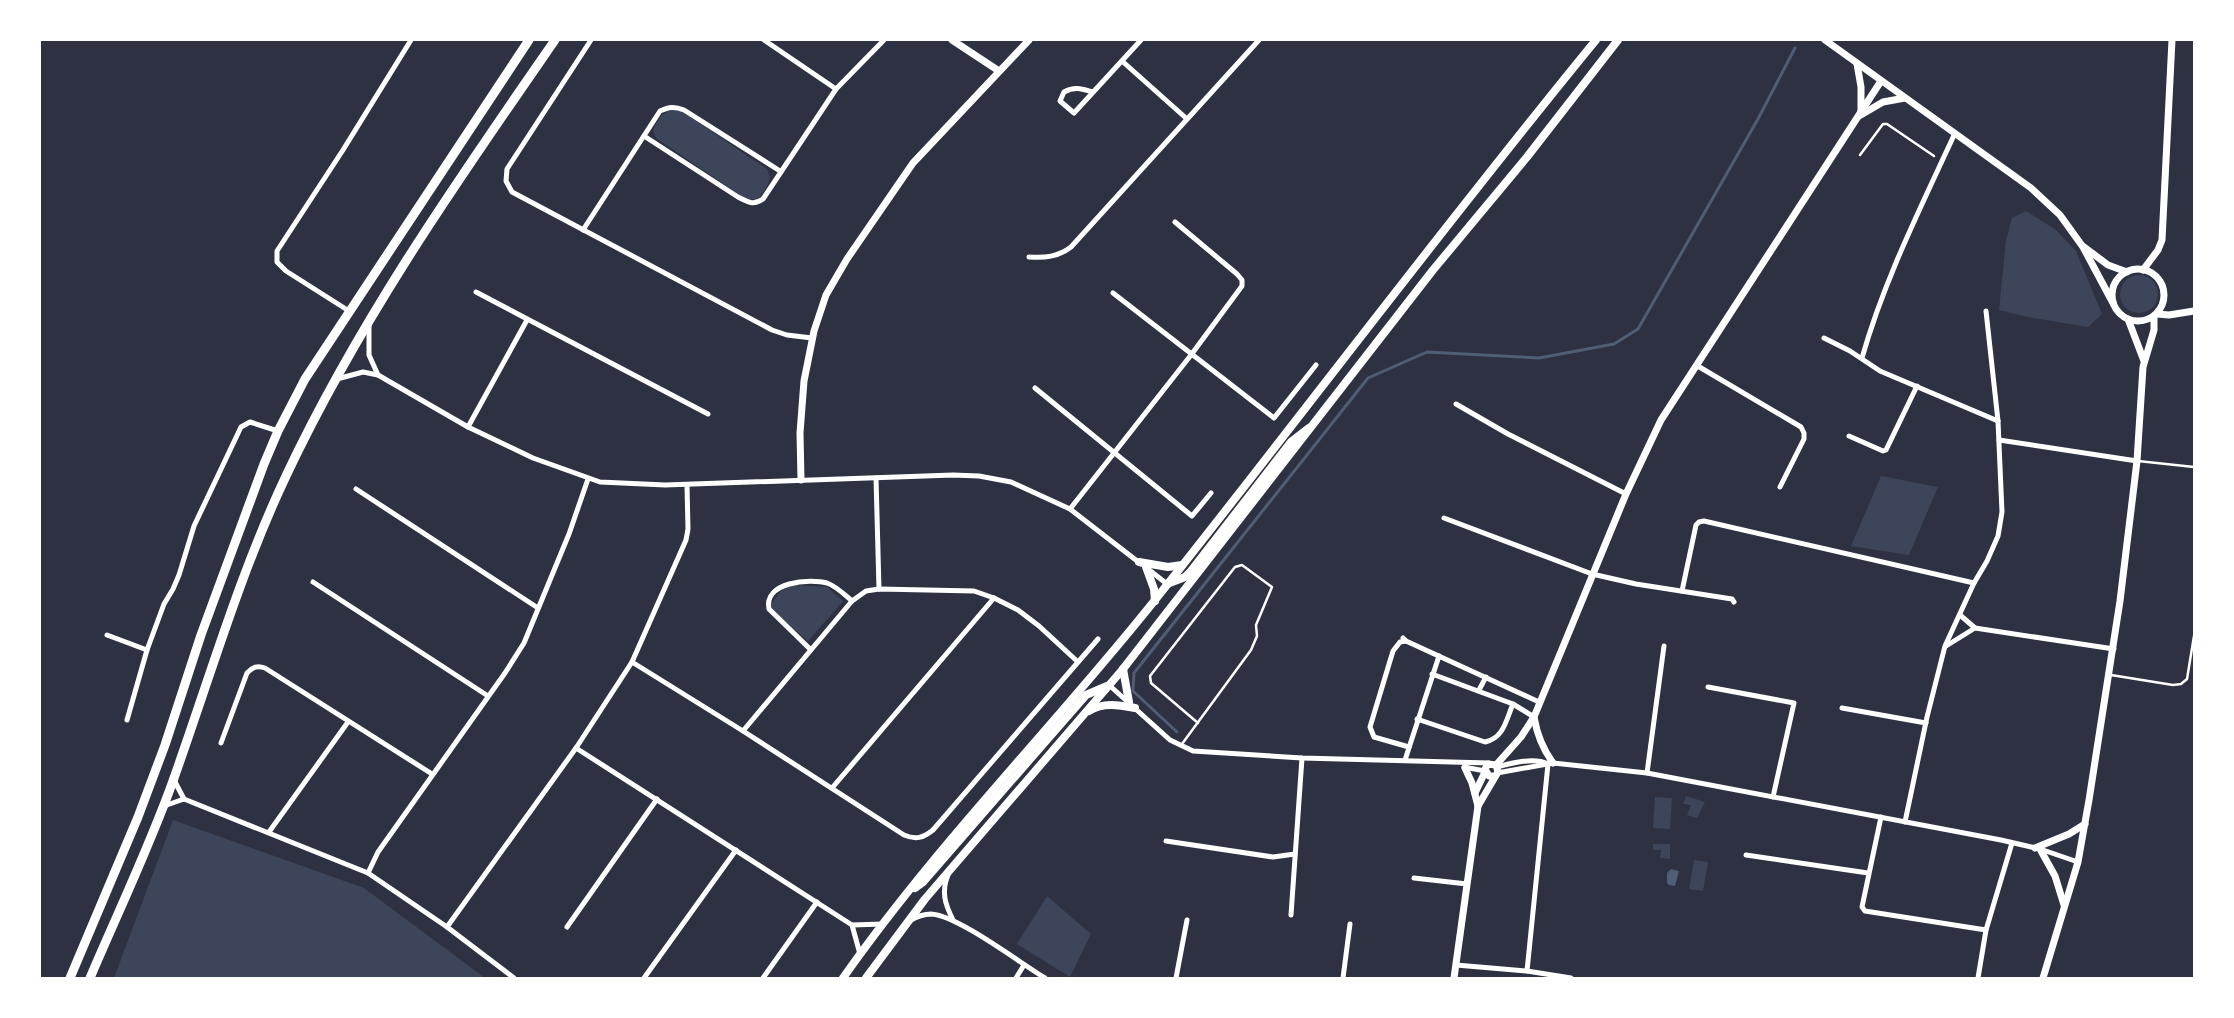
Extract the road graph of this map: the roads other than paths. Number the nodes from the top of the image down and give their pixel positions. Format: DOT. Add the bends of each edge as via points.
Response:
graph roads {
  1 [pos="411,40"];
  2 [pos="529,40"];
  3 [pos="555,40"];
  4 [pos="591,40"];
  5 [pos="764,40"];
  6 [pos="884,40"];
  7 [pos="952,40"];
  8 [pos="1030,40"];
  9 [pos="1141,40"];
  10 [pos="1259,40"];
  11 [pos="1596,40"];
  12 [pos="1618,40"];
  13 [pos="1825,40"];
  14 [pos="2172,40"];
  15 [pos="1122,61"];
  16 [pos="1857,64"];
  17 [pos="998,71"];
  18 [pos="1881,81"];
  19 [pos="836,89"];
  20 [pos="1093,92"];
  21 [pos="1905,98"];
  22 [pos="1860,111"];
  23 [pos="1187,119"];
  24 [pos="1854,121"];
  25 [pos="1954,133"];
  26 [pos="644,136"];
  27 [pos="1860,155"];
  28 [pos="1934,156"];
  29 [pos="780,171"];
  30 [pos="1175,222"];
  31 [pos="583,230"];
  32 [pos="2084,247"];
  33 [pos="1029,257"];
  34 [pos="2143,270"];
  35 [pos="2127,272"];
  36 [pos="476,292"];
  37 [pos="1113,293"];
  38 [pos="2113,303"];
  39 [pos="349,311"];
  40 [pos="1986,311"];
  41 [pos="2194,311"];
  42 [pos="2156,315"];
  43 [pos="2128,319"];
  44 [pos="527,320"];
  45 [pos="369,322"];
  46 [pos="812,338"];
  47 [pos="1824,338"];
  48 [pos="1191,355"];
  49 [pos="1862,358"];
  50 [pos="2144,361"];
  51 [pos="1316,365"];
  52 [pos="1696,365"];
  53 [pos="378,375"];
  54 [pos="334,380"];
  55 [pos="1917,386"];
  56 [pos="1035,388"];
  57 [pos="1456,404"];
  58 [pos="708,414"];
  59 [pos="1998,422"];
  60 [pos="1316,423"];
  61 [pos="468,427"];
  62 [pos="278,431"];
  63 [pos="1849,436"];
  64 [pos="1999,440"];
  65 [pos="1113,453"];
  66 [pos="2137,461"];
  67 [pos="2194,467"];
  68 [pos="876,478"];
  69 [pos="588,479"];
  70 [pos="801,480"];
  71 [pos="687,485"];
  72 [pos="1780,487"];
  73 [pos="356,489"];
  74 [pos="1211,492"];
  75 [pos="1626,494"];
  76 [pos="1070,509"];
  77 [pos="1444,518"];
  78 [pos="1139,562"];
  79 [pos="1182,565"];
  80 [pos="1146,567"];
  81 [pos="1592,574"];
  82 [pos="313,582"];
  83 [pos="1974,583"];
  84 [pos="1167,584"];
  85 [pos="878,589"];
  86 [pos="1682,591"];
  87 [pos="994,598"];
  88 [pos="852,601"];
  89 [pos="1155,601"];
  90 [pos="1734,602"];
  91 [pos="538,608"];
  92 [pos="1960,615"];
  93 [pos="1975,628"];
  94 [pos="107,635"];
  95 [pos="2194,636"];
  96 [pos="1098,639"];
  97 [pos="1664,646"];
  98 [pos="1946,646"];
  99 [pos="810,648"];
  100 [pos="2114,648"];
  101 [pos="147,650"];
  102 [pos="1439,656"];
  103 [pos="632,662"];
  104 [pos="1078,662"];
  105 [pos="1123,669"];
  106 [pos="1432,674"];
  107 [pos="2109,675"];
  108 [pos="1486,677"];
  109 [pos="1108,685"];
  110 [pos="1708,687"];
  111 [pos="1479,690"];
  112 [pos="488,696"];
  113 [pos="1129,702"];
  114 [pos="1539,702"];
  115 [pos="1513,704"];
  116 [pos="1135,708"];
  117 [pos="1842,708"];
  118 [pos="1083,715"];
  119 [pos="1534,717"];
  120 [pos="1417,719"];
  121 [pos="127,720"];
  122 [pos="348,722"];
  123 [pos="1198,723"];
  124 [pos="1926,723"];
  125 [pos="743,731"];
  126 [pos="221,742"];
  127 [pos="1180,746"];
  128 [pos="1409,747"];
  129 [pos="576,748"];
  130 [pos="1302,758"];
  131 [pos="1405,760"];
  132 [pos="1457,763"];
  133 [pos="1550,763"];
  134 [pos="1465,768"];
  135 [pos="1495,769"];
  136 [pos="1485,772"];
  137 [pos="1648,773"];
  138 [pos="432,774"];
  139 [pos="174,779"];
  140 [pos="832,788"];
  141 [pos="1474,794"];
  142 [pos="1773,796"];
  143 [pos="184,798"];
  144 [pos="657,799"];
  145 [pos="164,806"];
  146 [pos="1478,806"];
  147 [pos="1881,817"];
  148 [pos="1905,822"];
  149 [pos="2085,824"];
  150 [pos="269,832"];
  151 [pos="1166,841"];
  152 [pos="2012,843"];
  153 [pos="2038,849"];
  154 [pos="736,850"];
  155 [pos="1296,854"];
  156 [pos="1746,855"];
  157 [pos="2078,862"];
  158 [pos="950,869"];
  159 [pos="368,872"];
  160 [pos="1868,873"];
  161 [pos="1414,878"];
  162 [pos="1467,884"];
  163 [pos="907,892"];
  164 [pos="818,902"];
  165 [pos="2064,905"];
  166 [pos="1291,915"];
  167 [pos="953,920"];
  168 [pos="1187,920"];
  169 [pos="906,923"];
  170 [pos="883,924"];
  171 [pos="1350,924"];
  172 [pos="852,925"];
  173 [pos="447,927"];
  174 [pos="567,927"];
  175 [pos="1986,930"];
  176 [pos="860,954"];
  177 [pos="1024,965"];
  178 [pos="1456,965"];
  179 [pos="1527,971"];
  180 [pos="70,978"];
  181 [pos="90,978"];
  182 [pos="514,978"];
  183 [pos="644,978"];
  184 [pos="763,978"];
  185 [pos="843,978"];
  186 [pos="866,978"];
  187 [pos="1016,978"];
  188 [pos="1045,978"];
  189 [pos="1176,978"];
  190 [pos="1343,978"];
  191 [pos="1454,978"];
  192 [pos="1571,978"];
  193 [pos="1978,978"];
  194 [pos="2043,978"];
  1 -- 39 [label="street" via="275,258 279,265"];
  2 -- 39 [label="highway"];
  3 -- 45 [label="highway" via="463,172"];
  4 -- 31 [label="street" via="506,175 512,192"];
  5 -- 19 [label="street"];
  6 -- 19 [label="street"];
  7 -- 17 [label="street"];
  8 -- 17 [label="street"];
  9 -- 15 [label="street"];
  10 -- 23 [label="street"];
  11 -- 79 [label="main road" via="1510,145"];
  12 -- 60 [label="main road" via="1433,270"];
  13 -- 16 [label="street"];
  14 -- 34 [label="street" via="2162,240"];
  15 -- 20 [label="street"];
  15 -- 23 [label="street"];
  16 -- 18 [label="street"];
  16 -- 22 [label="street" via="1861,87"];
  17 -- 46 [label="street" via="900,180 831,285"];
  18 -- 21 [label="street"];
  18 -- 22 [label="street"];
  19 -- 29 [label="street"];
  20 -- 20 [label="street" via="1074,113 1060,102 1064,92 1071,88"];
  21 -- 24 [label="street" via="1872,107"];
  21 -- 25 [label="street"];
  22 -- 24 [label="street"];
  23 -- 33 [label="street" via="1071,248 1050,257"];
  24 -- 52 [label="street"];
  25 -- 32 [label="street" via="2031,188 2060,215"];
  25 -- 49 [label="street" via="1874,315"];
  26 -- 29 [label="street" via="660,111 676,107"];
  26 -- 29 [label="street" via="752,204 763,198"];
  26 -- 31 [label="street"];
  27 -- 28 [label="lane" via="1883,124 1887,124"];
  30 -- 48 [label="street" via="1242,280 1242,286"];
  31 -- 46 [label="street" via="772,330"];
  32 -- 35 [label="street" via="2108,265"];
  32 -- 38 [label="street"];
  34 -- 35 [label="street"];
  34 -- 42 [label="street" via="2154,275 2162,285 2164,297"];
  35 -- 38 [label="street" via="2114,285"];
  36 -- 44 [label="street"];
  37 -- 48 [label="street"];
  38 -- 43 [label="street"];
  39 -- 62 [label="highway" via="305,379"];
  40 -- 59 [label="street"];
  41 -- 42 [label="street"];
  42 -- 43 [label="street" via="2142,321"];
  42 -- 50 [label="street"];
  43 -- 50 [label="street"];
  44 -- 58 [label="street"];
  44 -- 61 [label="street"];
  45 -- 53 [label="street" via="369,355"];
  45 -- 54 [label="highway"];
  46 -- 70 [label="street" via="804,381"];
  47 -- 49 [label="street"];
  48 -- 51 [label="street" via="1274,418"];
  48 -- 65 [label="street"];
  49 -- 55 [label="street" via="1880,370"];
  50 -- 66 [label="street"];
  52 -- 72 [label="street" via="1801,427 1804,439"];
  52 -- 75 [label="street" via="1661,420"];
  53 -- 54 [label="street" via="357,373"];
  53 -- 61 [label="street"];
  54 -- 139 [label="highway" via="284,478 241,584"];
  55 -- 59 [label="street"];
  55 -- 63 [label="street" via="1886,450"];
  56 -- 65 [label="street"];
  57 -- 75 [label="street"];
  59 -- 64 [label="street"];
  60 -- 84 [label="main road" via="1291,442 1191,571"];
  60 -- 105 [label="main road"];
  61 -- 69 [label="street" via="533,458"];
  62 -- 101 [label="street" via="250,422 241,427 194,526 179,575"];
  62 -- 180 [label="highway" via="201,635 138,817"];
  64 -- 66 [label="street"];
  64 -- 83 [label="street" via="2002,512 1998,536"];
  65 -- 74 [label="street" via="1192,516"];
  65 -- 76 [label="street"];
  66 -- 67 [label="lane"];
  66 -- 100 [label="street"];
  68 -- 70 [label="street"];
  68 -- 76 [label="street" via="979,476 1011,482"];
  68 -- 85 [label="street"];
  69 -- 71 [label="street"];
  69 -- 91 [label="street"];
  70 -- 71 [label="street"];
  71 -- 103 [label="street" via="686,540"];
  73 -- 91 [label="street"];
  75 -- 81 [label="street"];
  76 -- 78 [label="street"];
  77 -- 81 [label="street"];
  78 -- 79 [label="main road" via="1168,567"];
  78 -- 80 [label="street"];
  79 -- 84 [label="main road"];
  80 -- 84 [label="street"];
  80 -- 89 [label="main road"];
  81 -- 86 [label="street"];
  81 -- 114 [label="street"];
  82 -- 112 [label="street"];
  83 -- 86 [label="street" via="1704,521 1696,525"];
  83 -- 92 [label="street"];
  84 -- 89 [label="main road"];
  85 -- 87 [label="street" via="974,591"];
  85 -- 88 [label="street" via="866,591"];
  86 -- 90 [label="street" via="1732,599"];
  87 -- 104 [label="street" via="1039,626"];
  87 -- 140 [label="street"];
  88 -- 99 [label="street"];
  88 -- 99 [label="street" via="834,586 823,582 794,582 775,592 768,604 769,609"];
  89 -- 163 [label="main road"];
  91 -- 112 [label="street" via="524,643"];
  92 -- 93 [label="street"];
  92 -- 98 [label="street"];
  93 -- 98 [label="street"];
  93 -- 100 [label="street"];
  94 -- 101 [label="street"];
  95 -- 107 [label="lane" via="2187,679 2181,684"];
  96 -- 104 [label="street"];
  97 -- 137 [label="street"];
  98 -- 124 [label="street"];
  99 -- 125 [label="street"];
  100 -- 107 [label="street"];
  101 -- 121 [label="street"];
  102 -- 106 [label="street"];
  102 -- 108 [label="street"];
  102 -- 128 [label="street" via="1405,639 1393,651 1370,727 1374,737"];
  103 -- 125 [label="street"];
  103 -- 129 [label="street"];
  104 -- 140 [label="street" via="933,830 923,837 904,835"];
  105 -- 109 [label="main road"];
  105 -- 113 [label="main road"];
  106 -- 111 [label="street"];
  106 -- 120 [label="street"];
  107 -- 149 [label="street"];
  108 -- 111 [label="street"];
  108 -- 114 [label="street"];
  109 -- 113 [label="street"];
  109 -- 118 [label="main road"];
  109 -- 163 [label="main road" via="1086,695 923,882"];
  110 -- 142 [label="street" via="1794,703"];
  111 -- 115 [label="street"];
  112 -- 138 [label="street"];
  113 -- 116 [label="street"];
  114 -- 119 [label="street"];
  115 -- 119 [label="street"];
  115 -- 120 [label="street" via="1501,733 1494,740 1485,742"];
  116 -- 118 [label="main road" via="1095,707"];
  116 -- 127 [label="street"];
  117 -- 124 [label="street"];
  118 -- 158 [label="main road"];
  119 -- 133 [label="street" via="1537,734"];
  119 -- 135 [label="street"];
  120 -- 128 [label="street"];
  122 -- 126 [label="street" via="259,666 246,673"];
  122 -- 138 [label="street"];
  122 -- 150 [label="street"];
  123 -- 123 [label="lane" via="1251,650 1257,636 1256,625 1272,586 1242,564 1235,567 1150,676 1149,680"];
  123 -- 127 [label="lane"];
  124 -- 148 [label="street"];
  125 -- 140 [label="street"];
  127 -- 130 [label="street" via="1193,751"];
  128 -- 131 [label="street"];
  129 -- 144 [label="street"];
  129 -- 173 [label="street"];
  130 -- 131 [label="street"];
  130 -- 155 [label="street"];
  131 -- 132 [label="street"];
  132 -- 134 [label="street"];
  132 -- 135 [label="street" via="1467,761"];
  133 -- 135 [label="street" via="1531,761"];
  133 -- 137 [label="street"];
  133 -- 179 [label="street"];
  134 -- 136 [label="street"];
  134 -- 141 [label="street"];
  135 -- 136 [label="street" via="1489,776"];
  135 -- 136 [label="street" via="1486,766"];
  135 -- 146 [label="street"];
  136 -- 141 [label="street"];
  137 -- 142 [label="street"];
  138 -- 159 [label="street" via="378,852"];
  139 -- 143 [label="street"];
  139 -- 145 [label="highway"];
  141 -- 146 [label="street"];
  142 -- 147 [label="street"];
  143 -- 145 [label="street"];
  143 -- 150 [label="street"];
  144 -- 154 [label="street"];
  144 -- 174 [label="street"];
  145 -- 181 [label="highway"];
  146 -- 162 [label="street"];
  147 -- 148 [label="street"];
  147 -- 160 [label="street"];
  148 -- 152 [label="street"];
  149 -- 153 [label="street"];
  149 -- 157 [label="street"];
  150 -- 159 [label="street"];
  151 -- 155 [label="street" via="1273,857"];
  152 -- 153 [label="street"];
  152 -- 175 [label="street"];
  153 -- 157 [label="street"];
  153 -- 165 [label="street" via="2054,876"];
  154 -- 164 [label="street"];
  154 -- 183 [label="street"];
  155 -- 166 [label="street"];
  156 -- 160 [label="street"];
  157 -- 165 [label="street"];
  158 -- 167 [label="street" via="944,889"];
  158 -- 169 [label="main road"];
  159 -- 173 [label="street"];
  160 -- 175 [label="street" via="1862,907 1865,911"];
  161 -- 162 [label="street"];
  162 -- 178 [label="street"];
  163 -- 170 [label="main road"];
  164 -- 172 [label="street"];
  164 -- 184 [label="street"];
  165 -- 194 [label="street"];
  167 -- 169 [label="street" via="931,914"];
  167 -- 177 [label="street"];
  168 -- 189 [label="street"];
  169 -- 186 [label="main road"];
  170 -- 172 [label="street"];
  170 -- 176 [label="main road"];
  171 -- 190 [label="street"];
  172 -- 176 [label="street"];
  173 -- 182 [label="street"];
  175 -- 193 [label="street"];
  176 -- 185 [label="main road"];
  177 -- 187 [label="street"];
  177 -- 188 [label="street"];
  178 -- 179 [label="street"];
  178 -- 191 [label="street"];
  179 -- 192 [label="street"];
}
